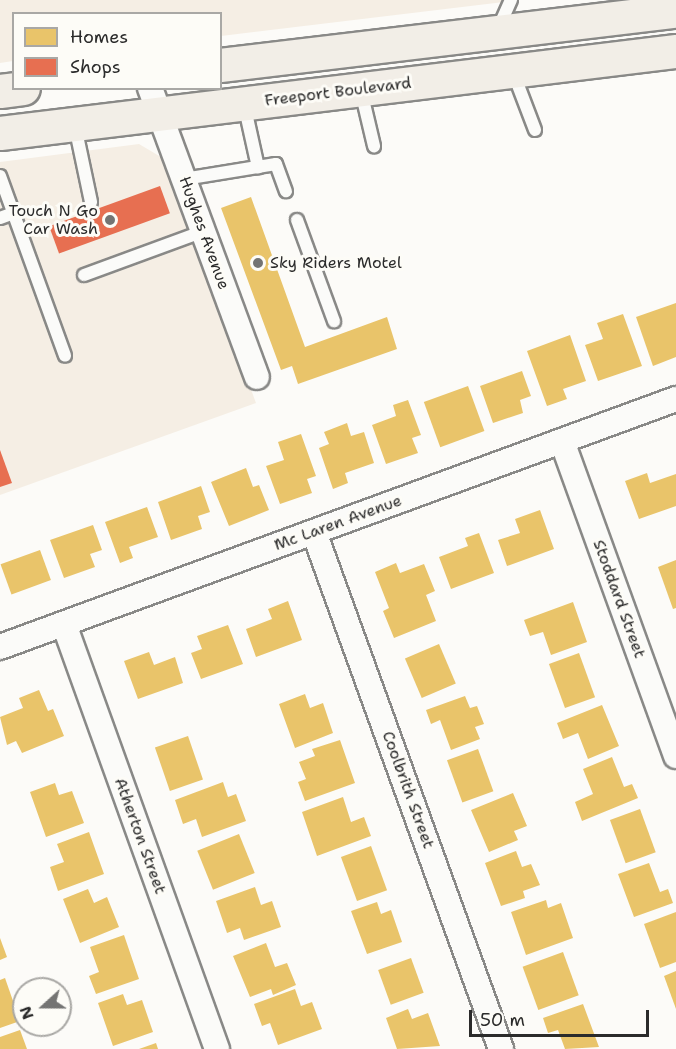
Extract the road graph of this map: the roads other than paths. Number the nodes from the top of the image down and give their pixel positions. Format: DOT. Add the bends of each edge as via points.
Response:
graph roads {
  1 [pos="511,0"];
  2 [pos="676,10"];
  3 [pos="497,32"];
  4 [pos="676,51"];
  5 [pos="222,65"];
  6 [pos="513,71"];
  7 [pos="361,89"];
  8 [pos="155,101"];
  9 [pos="244,104"];
  10 [pos="75,124"];
  11 [pos="535,130"];
  12 [pos="0,133"];
  13 [pos="374,146"];
  14 [pos="258,167"];
  15 [pos="0,176"];
  16 [pos="184,179"];
  17 [pos="286,191"];
  18 [pos="91,202"];
  19 [pos="14,213"];
  20 [pos="0,219"];
  21 [pos="297,220"];
  22 [pos="204,231"];
  23 [pos="84,275"];
  24 [pos="334,321"];
  25 [pos="65,356"];
  26 [pos="257,377"];
  27 [pos="676,399"];
  28 [pos="562,441"];
  29 [pos="314,532"];
  30 [pos="64,624"];
  31 [pos="0,647"];
  32 [pos="676,756"];
  33 [pos="217,1049"];
  34 [pos="501,1049"];
  1 -- 3 [label="lane"];
  2 -- 3 [label="main road"];
  3 -- 5 [label="main road"];
  4 -- 6 [label="main road, Freeport Boulevard"];
  6 -- 7 [label="main road, Freeport Boulevard"];
  6 -- 11 [label="lane"];
  7 -- 9 [label="main road, Freeport Boulevard"];
  7 -- 13 [label="lane"];
  8 -- 9 [label="main road, Freeport Boulevard"];
  8 -- 10 [label="main road, Freeport Boulevard"];
  8 -- 16 [label="street, Hughes Avenue"];
  9 -- 14 [label="lane"];
  10 -- 12 [label="main road, Freeport Boulevard"];
  10 -- 18 [label="lane"];
  14 -- 16 [label="lane"];
  14 -- 17 [label="lane" via="276,164"];
  15 -- 19 [label="lane"];
  16 -- 22 [label="street, Hughes Avenue"];
  19 -- 20 [label="lane"];
  19 -- 25 [label="lane"];
  21 -- 24 [label="lane"];
  22 -- 23 [label="lane"];
  22 -- 26 [label="street, Hughes Avenue"];
  27 -- 28 [label="street, Mc Laren Avenue"];
  28 -- 29 [label="street, Mc Laren Avenue"];
  28 -- 32 [label="street, Stoddard Street"];
  29 -- 30 [label="street, Mc Laren Avenue"];
  29 -- 34 [label="street, Coolbrith Street"];
  30 -- 31 [label="street, Mc Laren Avenue"];
  30 -- 33 [label="street, Atherton Street"];
}
